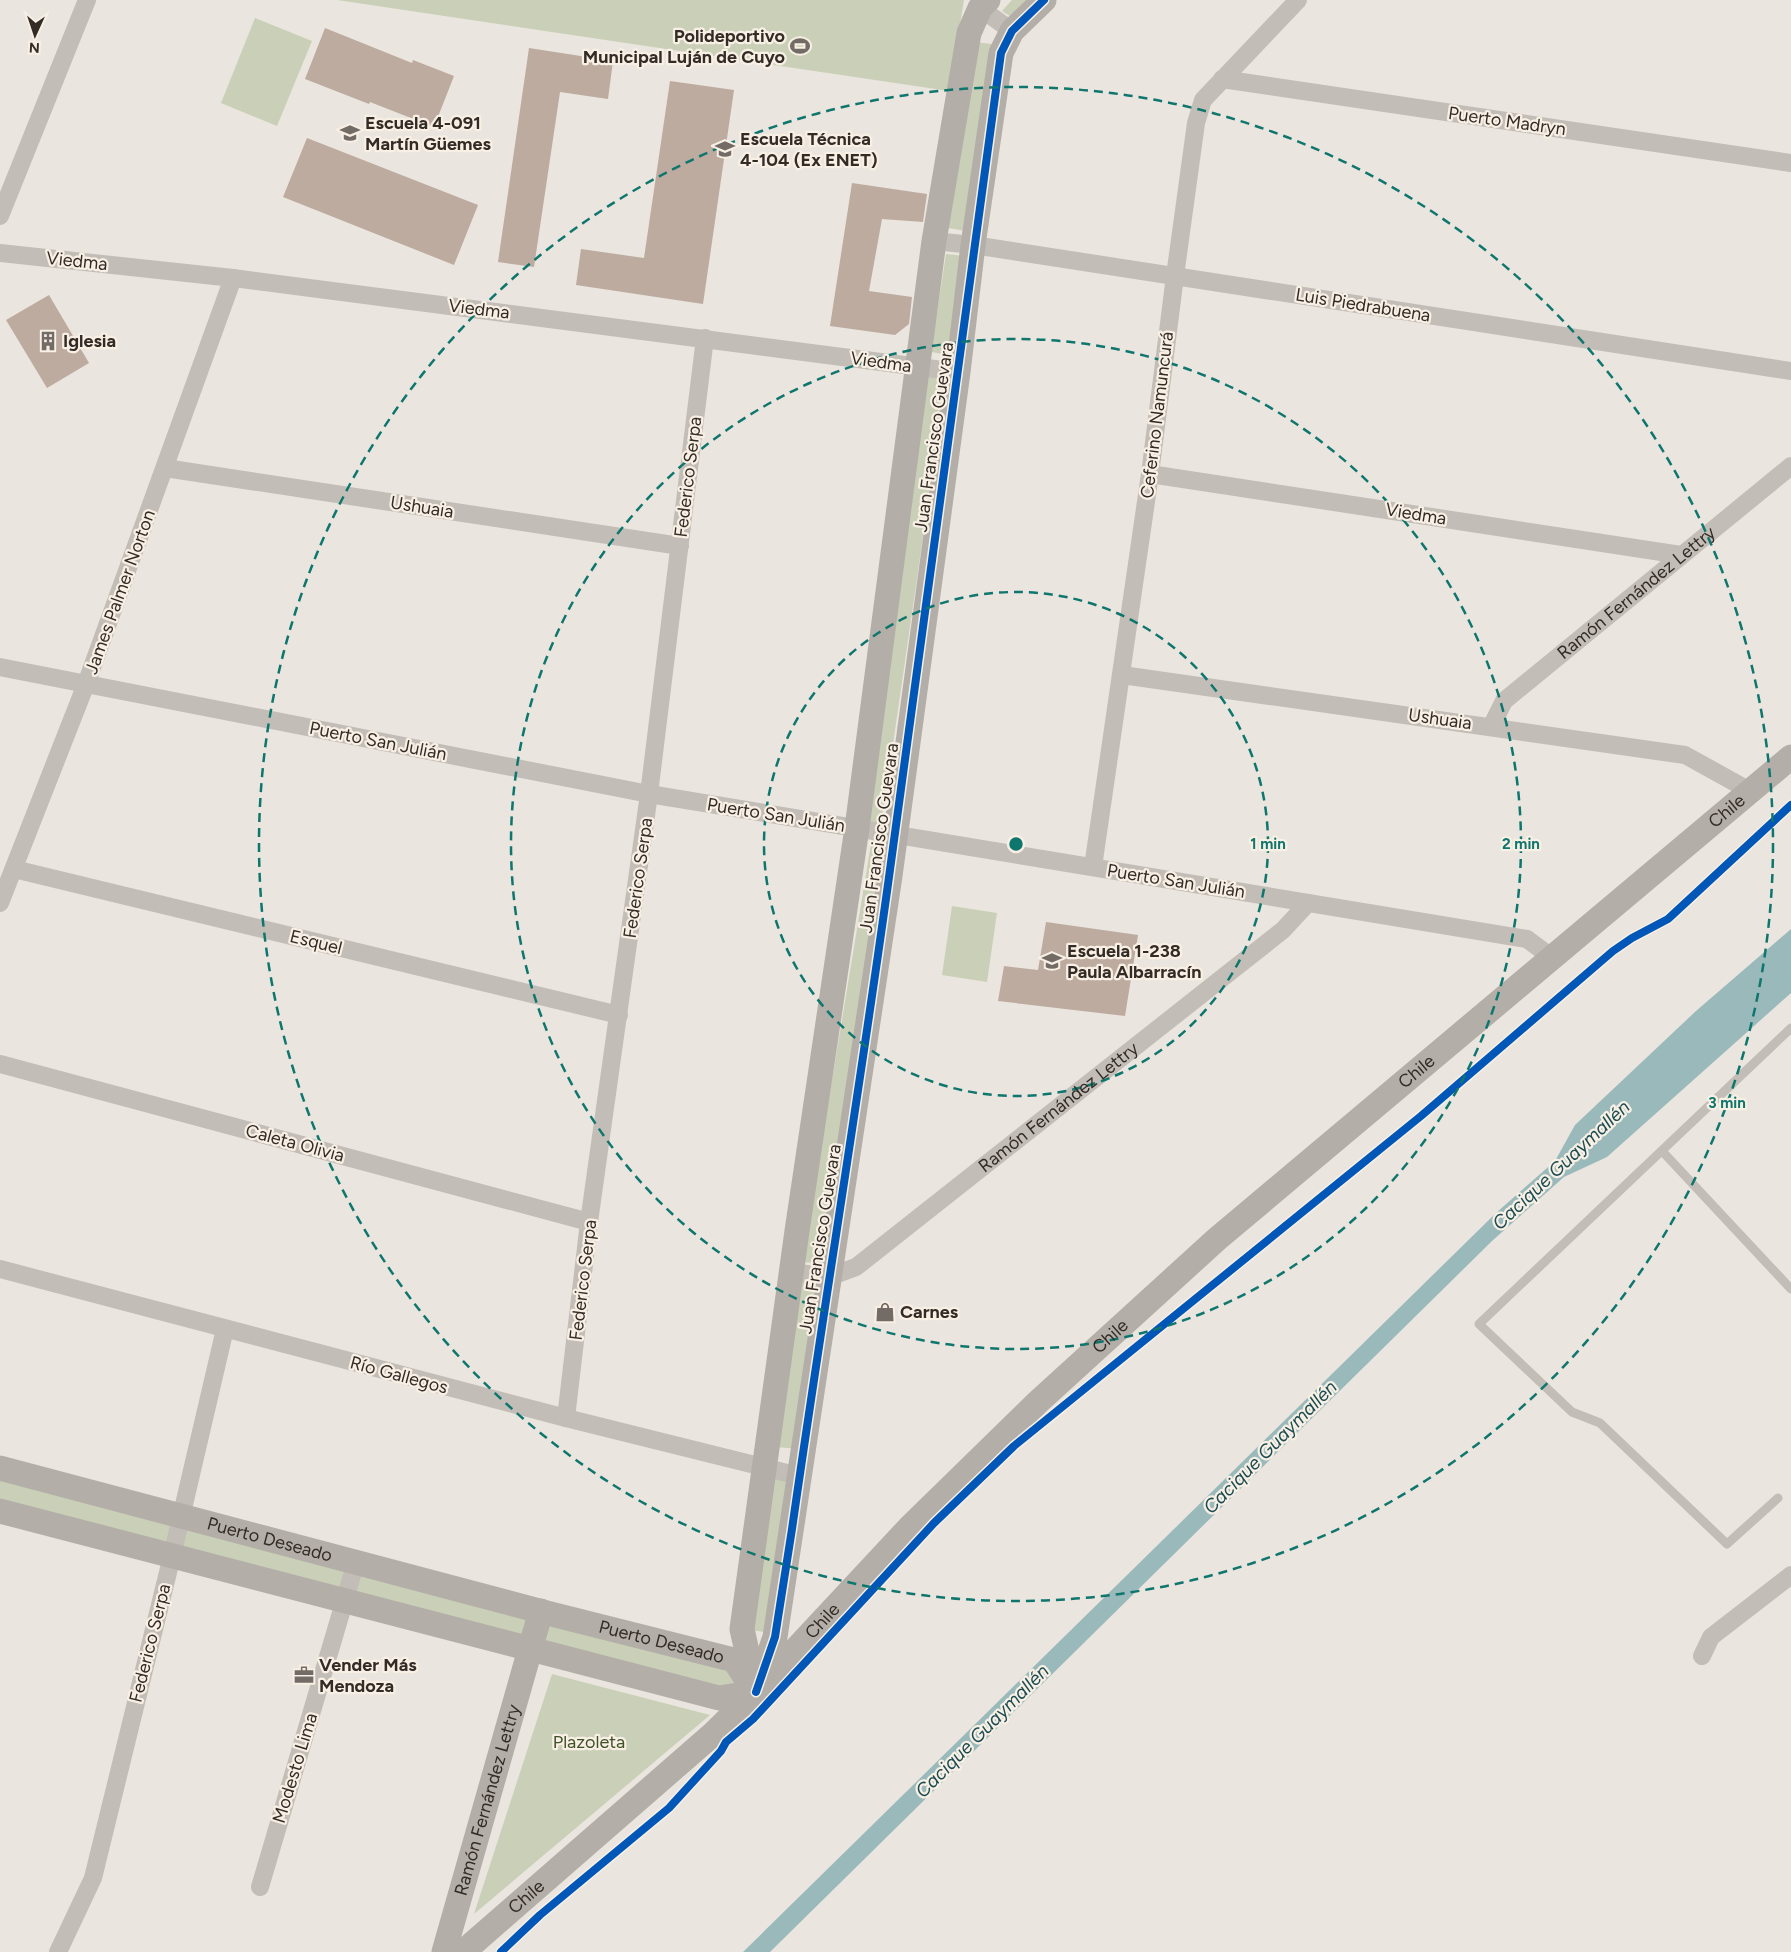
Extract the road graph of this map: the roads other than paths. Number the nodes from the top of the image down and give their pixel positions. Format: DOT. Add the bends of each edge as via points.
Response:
graph roads {
  1 [pos="87,0"];
  2 [pos="1044,0"];
  3 [pos="1298,0"];
  4 [pos="984,4"];
  5 [pos="1012,31"];
  6 [pos="1222,79"];
  7 [pos="1791,163"];
  8 [pos="0,216"];
  9 [pos="934,241"];
  10 [pos="973,245"];
  11 [pos="0,253"];
  12 [pos="1175,276"];
  13 [pos="233,278"];
  14 [pos="705,338"];
  15 [pos="917,367"];
  16 [pos="1791,371"];
  17 [pos="958,372"];
  18 [pos="1791,466"];
  19 [pos="165,468"];
  20 [pos="1150,474"];
  21 [pos="680,546"];
  22 [pos="1681,555"];
  23 [pos="0,667"];
  24 [pos="1122,675"];
  25 [pos="86,684"];
  26 [pos="1491,726"];
  27 [pos="1791,757"];
  28 [pos="1750,791"];
  29 [pos="650,794"];
  30 [pos="857,828"];
  31 [pos="895,834"];
  32 [pos="1094,867"];
  33 [pos="14,869"];
  34 [pos="0,903"];
  35 [pos="1308,903"];
  36 [pos="1551,957"];
  37 [pos="619,1016"];
  38 [pos="1790,1032"];
  39 [pos="0,1064"];
  40 [pos="1662,1151"];
  41 [pos="590,1222"];
  42 [pos="0,1269"];
  43 [pos="792,1272"];
  44 [pos="829,1277"];
  45 [pos="1791,1289"];
  46 [pos="225,1329"];
  47 [pos="566,1418"];
  48 [pos="0,1468"];
  49 [pos="765,1469"];
  50 [pos="799,1476"];
  51 [pos="1778,1498"];
  52 [pos="0,1510"];
  53 [pos="180,1516"];
  54 [pos="172,1556"];
  55 [pos="356,1562"];
  56 [pos="1791,1574"];
  57 [pos="345,1602"];
  58 [pos="541,1611"];
  59 [pos="530,1649"];
  60 [pos="1702,1656"];
  61 [pos="756,1692"];
  62 [pos="260,1887"];
  63 [pos="58,1952"];
  64 [pos="444,1952"];
  65 [pos="463,1952"];
  1 -- 8 [label="street"];
  2 -- 5 [label="street, Juan Francisco Guevara"];
  3 -- 6 [label="street, Ceferino Namuncurá"];
  4 -- 5 [label="street"];
  4 -- 9 [label="street, Juan Francisco Guevara" via="969,33"];
  5 -- 10 [label="street, Juan Francisco Guevara" via="1001,52"];
  6 -- 7 [label="street, Puerto Madryn"];
  6 -- 12 [label="street, Ceferino Namuncurá" via="1203,100 1196,123"];
  9 -- 10 [label="street, Luis Piedrabuena"];
  9 -- 15 [label="street, Juan Francisco Guevara"];
  10 -- 12 [label="street, Luis Piedrabuena"];
  10 -- 17 [label="street, Juan Francisco Guevara"];
  11 -- 13 [label="street, Viedma"];
  12 -- 16 [label="street, Luis Piedrabuena"];
  12 -- 20 [label="street, Ceferino Namuncurá"];
  13 -- 14 [label="street, Viedma"];
  13 -- 19 [label="street, James Palmer Norton"];
  14 -- 15 [label="street, Viedma"];
  14 -- 21 [label="street, Federico Serpa"];
  15 -- 17 [label="street, Viedma"];
  15 -- 30 [label="street, Juan Francisco Guevara"];
  17 -- 31 [label="street, Juan Francisco Guevara"];
  18 -- 22 [label="street, Ramón Fernández Lettry"];
  19 -- 21 [label="street, Ushuaia"];
  19 -- 25 [label="street, James Palmer Norton"];
  20 -- 22 [label="street, Viedma"];
  20 -- 24 [label="street, Ceferino Namuncurá"];
  21 -- 29 [label="street, Federico Serpa"];
  22 -- 26 [label="street, Ramón Fernández Lettry" via="1504,701"];
  23 -- 25 [label="street, Puerto San Julián"];
  24 -- 26 [label="street, Ushuaia"];
  24 -- 32 [label="street, Ceferino Namuncurá"];
  25 -- 29 [label="street, Puerto San Julián"];
  25 -- 33 [label="street, James Palmer Norton"];
  26 -- 28 [label="street, Ushuaia" via="1685,755"];
  27 -- 28 [label="street, Chile"];
  28 -- 36 [label="street, Chile"];
  29 -- 30 [label="street, Puerto San Julián"];
  29 -- 37 [label="street, Federico Serpa"];
  30 -- 31 [label="street, Puerto San Julián"];
  30 -- 43 [label="street, Juan Francisco Guevara"];
  31 -- 32 [label="street, Puerto San Julián"];
  31 -- 44 [label="street, Juan Francisco Guevara"];
  32 -- 35 [label="street, Puerto San Julián"];
  33 -- 34 [label="street, James Palmer Norton"];
  33 -- 37 [label="street, Esquel"];
  35 -- 36 [label="street, Puerto San Julián" via="1527,939"];
  35 -- 44 [label="street, Ramón Fernández Lettry" via="1283,930 864,1261"];
  36 -- 61 [label="street, Chile" via="1218,1239 1045,1395 908,1528"];
  37 -- 41 [label="street, Federico Serpa"];
  38 -- 40 [label="lane"];
  39 -- 41 [label="street, Caleta Olivia"];
  40 -- 45 [label="lane"];
  40 -- 51 [label="lane" via="1479,1324 1572,1412 1600,1423 1727,1544"];
  41 -- 47 [label="street, Federico Serpa"];
  42 -- 46 [label="street, Río Gallegos"];
  43 -- 44 [label="street, Ramón Fernández Lettry"];
  43 -- 49 [label="street, Juan Francisco Guevara"];
  44 -- 50 [label="street, Juan Francisco Guevara"];
  46 -- 47 [label="street, Río Gallegos"];
  46 -- 53 [label="street, Federico Serpa"];
  47 -- 49 [label="street, Río Gallegos"];
  48 -- 53 [label="street, Puerto Deseado"];
  49 -- 50 [label="street, Río Gallegos"];
  49 -- 61 [label="street, Juan Francisco Guevara" via="742,1629"];
  50 -- 61 [label="street, Juan Francisco Guevara" via="775,1637"];
  52 -- 54 [label="street"];
  53 -- 54 [label="street, Federico Serpa"];
  53 -- 55 [label="street, Puerto Deseado"];
  54 -- 57 [label="street"];
  54 -- 63 [label="street, Federico Serpa" via="92,1878"];
  55 -- 57 [label="street, Modesto Lima"];
  55 -- 58 [label="street, Puerto Deseado"];
  56 -- 60 [label="street" via="1712,1637"];
  57 -- 59 [label="street"];
  57 -- 62 [label="street, Modesto Lima"];
  58 -- 59 [label="street, Ramón Fernández Lettry"];
  58 -- 61 [label="street, Puerto Deseado" via="734,1660"];
  59 -- 61 [label="street" via="719,1698"];
  59 -- 64 [label="street, Ramón Fernández Lettry"];
  61 -- 65 [label="street, Chile" via="713,1734"];
}
